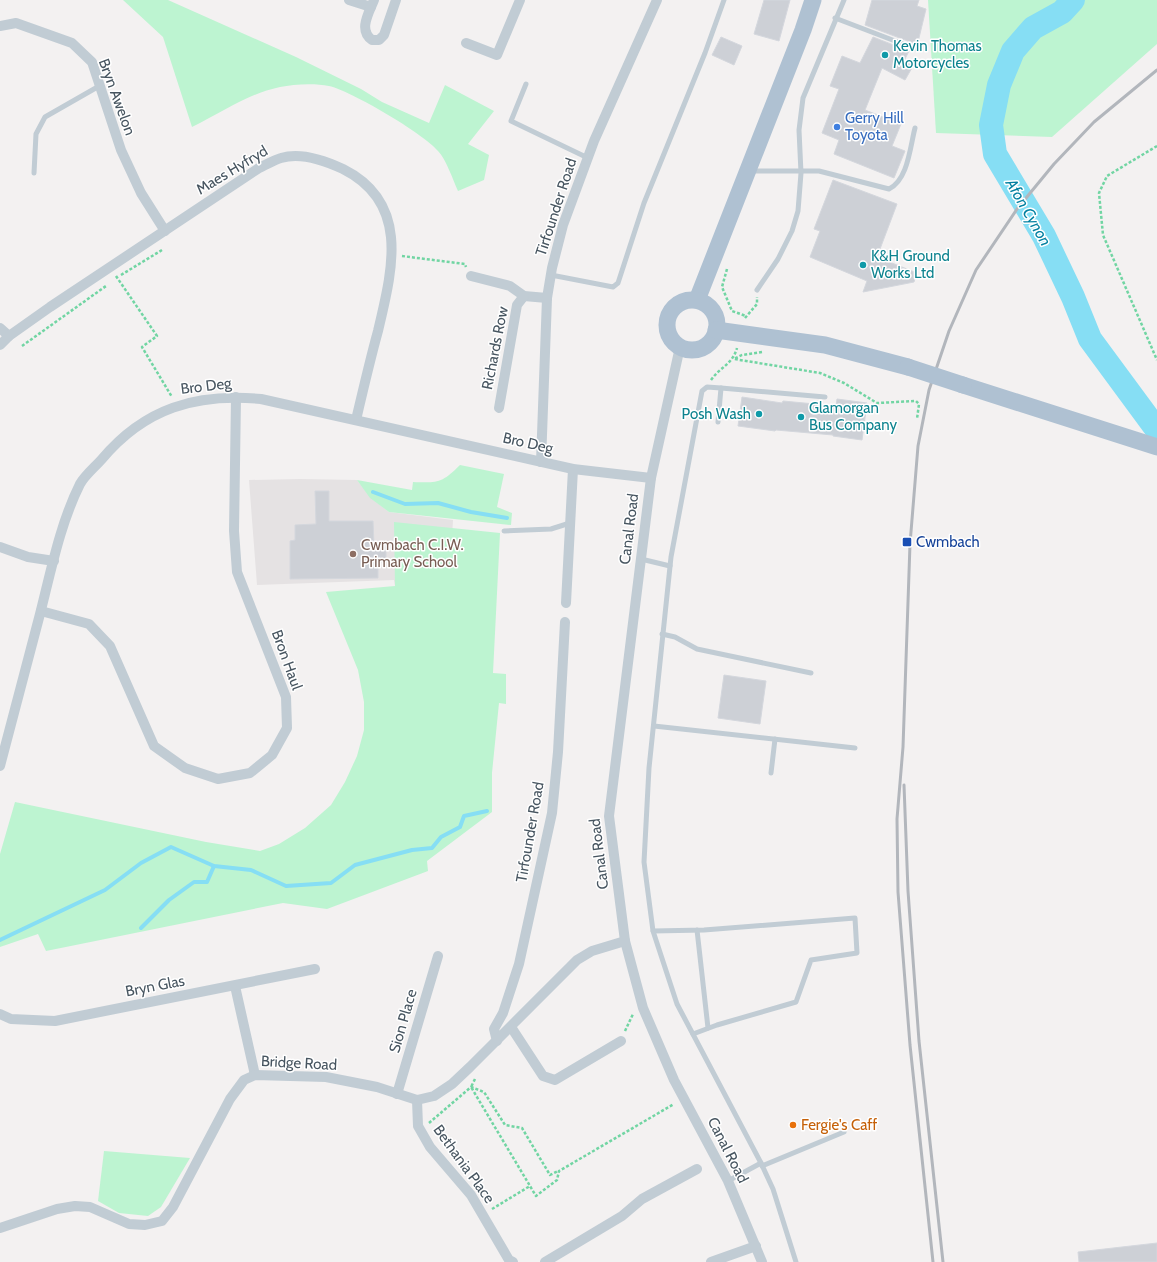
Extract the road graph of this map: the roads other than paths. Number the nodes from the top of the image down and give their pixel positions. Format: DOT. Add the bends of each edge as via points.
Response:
graph roads {
  1 [pos="349,0"];
  2 [pos="396,0"];
  3 [pos="520,0"];
  4 [pos="656,0"];
  5 [pos="724,0"];
  6 [pos="813,0"];
  7 [pos="844,0"];
  8 [pos="373,4"];
  9 [pos="835,18"];
  10 [pos="0,26"];
  11 [pos="466,43"];
  12 [pos="916,49"];
  13 [pos="526,84"];
  14 [pos="101,85"];
  15 [pos="915,128"];
  16 [pos="588,158"];
  17 [pos="747,170"];
  18 [pos="800,172"];
  19 [pos="34,173"];
  20 [pos="165,231"];
  21 [pos="551,274"];
  22 [pos="471,276"];
  23 [pos="757,290"];
  24 [pos="524,296"];
  25 [pos="547,298"];
  26 [pos="697,300"];
  27 [pos="0,328"];
  28 [pos="716,330"];
  29 [pos="9,336"];
  30 [pos="0,345"];
  31 [pos="680,347"];
  32 [pos="721,388"];
  33 [pos="236,397"];
  34 [pos="825,397"];
  35 [pos="499,408"];
  36 [pos="356,420"];
  37 [pos="718,422"];
  38 [pos="1157,447"];
  39 [pos="540,462"];
  40 [pos="573,469"];
  41 [pos="651,478"];
  42 [pos="570,523"];
  43 [pos="504,531"];
  44 [pos="0,547"];
  45 [pos="641,559"];
  46 [pos="54,561"];
  47 [pos="670,566"];
  48 [pos="566,603"];
  49 [pos="40,611"];
  50 [pos="565,622"];
  51 [pos="662,634"];
  52 [pos="811,673"];
  53 [pos="654,726"];
  54 [pos="774,739"];
  55 [pos="856,748"];
  56 [pos="0,766"];
  57 [pos="770,773"];
  58 [pos="697,930"];
  59 [pos="653,931"];
  60 [pos="625,941"];
  61 [pos="438,956"];
  62 [pos="315,969"];
  63 [pos="235,986"];
  64 [pos="0,1014"];
  65 [pos="511,1027"];
  66 [pos="708,1028"];
  67 [pos="693,1034"];
  68 [pos="497,1041"];
  69 [pos="621,1041"];
  70 [pos="255,1075"];
  71 [pos="398,1094"];
  72 [pos="417,1100"];
  73 [pos="844,1132"];
  74 [pos="762,1164"];
  75 [pos="697,1169"];
  76 [pos="728,1181"];
  77 [pos="0,1228"];
  78 [pos="756,1246"];
  79 [pos="513,1262"];
  80 [pos="545,1262"];
  81 [pos="711,1262"];
  82 [pos="762,1262"];
  83 [pos="796,1262"];
  1 -- 8 [label="street"];
  2 -- 8 [label="street" via="384,35 379,40 372,40 366,36 364,29"];
  3 -- 11 [label="street" via="497,54"];
  4 -- 16 [label="street, Tirfounder Road"];
  5 -- 21 [label="lane" via="706,53 644,203 618,283 613,287"];
  6 -- 17 [label="main road"];
  7 -- 9 [label="lane"];
  9 -- 12 [label="lane"];
  9 -- 18 [label="lane" via="803,98 799,130"];
  10 -- 14 [label="street, Bryn Awelon" via="16,23 72,43 92,62"];
  13 -- 16 [label="lane" via="511,121"];
  14 -- 19 [label="lane" via="45,117 36,134"];
  14 -- 20 [label="street, Bryn Awelon" via="121,150 141,192"];
  15 -- 18 [label="lane" via="902,176 897,184 889,189 819,171"];
  16 -- 21 [label="street, Tirfounder Road" via="563,225"];
  17 -- 18 [label="lane"];
  17 -- 26 [label="main road"];
  18 -- 23 [label="lane" via="798,211 792,231 778,259"];
  20 -- 29 [label="street, Maes Hyfryd"];
  20 -- 36 [label="street, Maes Hyfryd" via="259,168 282,158 305,157 332,164 359,177 382,205 392,235 390,278"];
  21 -- 25 [label="street, Tirfounder Road"];
  22 -- 24 [label="street" via="510,286"];
  24 -- 25 [label="street"];
  24 -- 35 [label="street, Richards Row" via="517,305"];
  25 -- 39 [label="street, Tirfounder Road"];
  26 -- 28 [label="main road" via="710,308 717,322"];
  26 -- 31 [label="main road" via="681,302 670,313 667,328 669,336"];
  27 -- 29 [label="street"];
  28 -- 31 [label="main road" via="709,343 702,348 687,350"];
  28 -- 38 [label="main road, bridge" via="825,345 908,367"];
  29 -- 30 [label="street, Maes Hyfryd"];
  31 -- 41 [label="street, Canal Road"];
  32 -- 34 [label="lane"];
  32 -- 37 [label="lane"];
  32 -- 47 [label="lane" via="707,388 702,391"];
  33 -- 36 [label="street, Bro Deg" via="261,399"];
  33 -- 46 [label="street, Bro Deg" via="176,405 146,420 115,444 81,483 65,523"];
  33 -- 49 [label="street, Bron Haul" via="234,531 237,572 286,697 287,728 272,755 250,773 218,778 184,768 154,746 110,646 89,624"];
  36 -- 39 [label="street, Bro Deg"];
  39 -- 40 [label="street, Bro Deg"];
  40 -- 41 [label="street, Bro Deg"];
  40 -- 42 [label="street"];
  41 -- 45 [label="street, Canal Road"];
  42 -- 43 [label="lane" via="551,529"];
  42 -- 48 [label="street"];
  44 -- 46 [label="street" via="28,557"];
  45 -- 47 [label="lane"];
  45 -- 60 [label="street, Canal Road" via="608,816"];
  46 -- 49 [label="street, Bro Deg"];
  47 -- 51 [label="lane"];
  49 -- 56 [label="street, Bro Deg"];
  50 -- 68 [label="street, Tirfounder Road" via="552,813 519,964 503,1013 494,1029"];
  51 -- 52 [label="lane" via="675,636 697,649"];
  51 -- 53 [label="lane"];
  53 -- 54 [label="lane"];
  53 -- 59 [label="lane" via="644,862"];
  54 -- 55 [label="lane"];
  54 -- 57 [label="lane"];
  58 -- 59 [label="lane"];
  58 -- 66 [label="lane"];
  58 -- 66 [label="lane" via="855,918 858,953 810,960 796,1002"];
  59 -- 67 [label="lane" via="677,1004"];
  60 -- 65 [label="street" via="592,950 577,960"];
  60 -- 76 [label="street, Canal Road" via="643,1008 674,1080"];
  61 -- 71 [label="street, Sion Place"];
  62 -- 63 [label="street, Bryn Glas"];
  63 -- 64 [label="street, Bryn Glas" via="55,1021 11,1019"];
  63 -- 70 [label="street"];
  65 -- 68 [label="street"];
  65 -- 69 [label="street" via="543,1076 555,1080"];
  66 -- 67 [label="lane"];
  67 -- 74 [label="lane"];
  68 -- 72 [label="street" via="452,1084 434,1096"];
  70 -- 71 [label="street, Bridge Road" via="326,1077"];
  70 -- 77 [label="street, Bridge Road" via="244,1080 230,1099 173,1208 162,1220 145,1225 129,1224 90,1207 74,1206"];
  71 -- 72 [label="street, Bridge Road"];
  72 -- 79 [label="street, Bethania Place" via="418,1126 430,1147 471,1195 509,1260"];
  73 -- 74 [label="lane"];
  74 -- 76 [label="lane"];
  74 -- 83 [label="lane" via="773,1189"];
  75 -- 80 [label="street" via="642,1199 622,1216"];
  76 -- 78 [label="street, Canal Road"];
  78 -- 81 [label="street"];
  78 -- 82 [label="street, Canal Road"];
}
